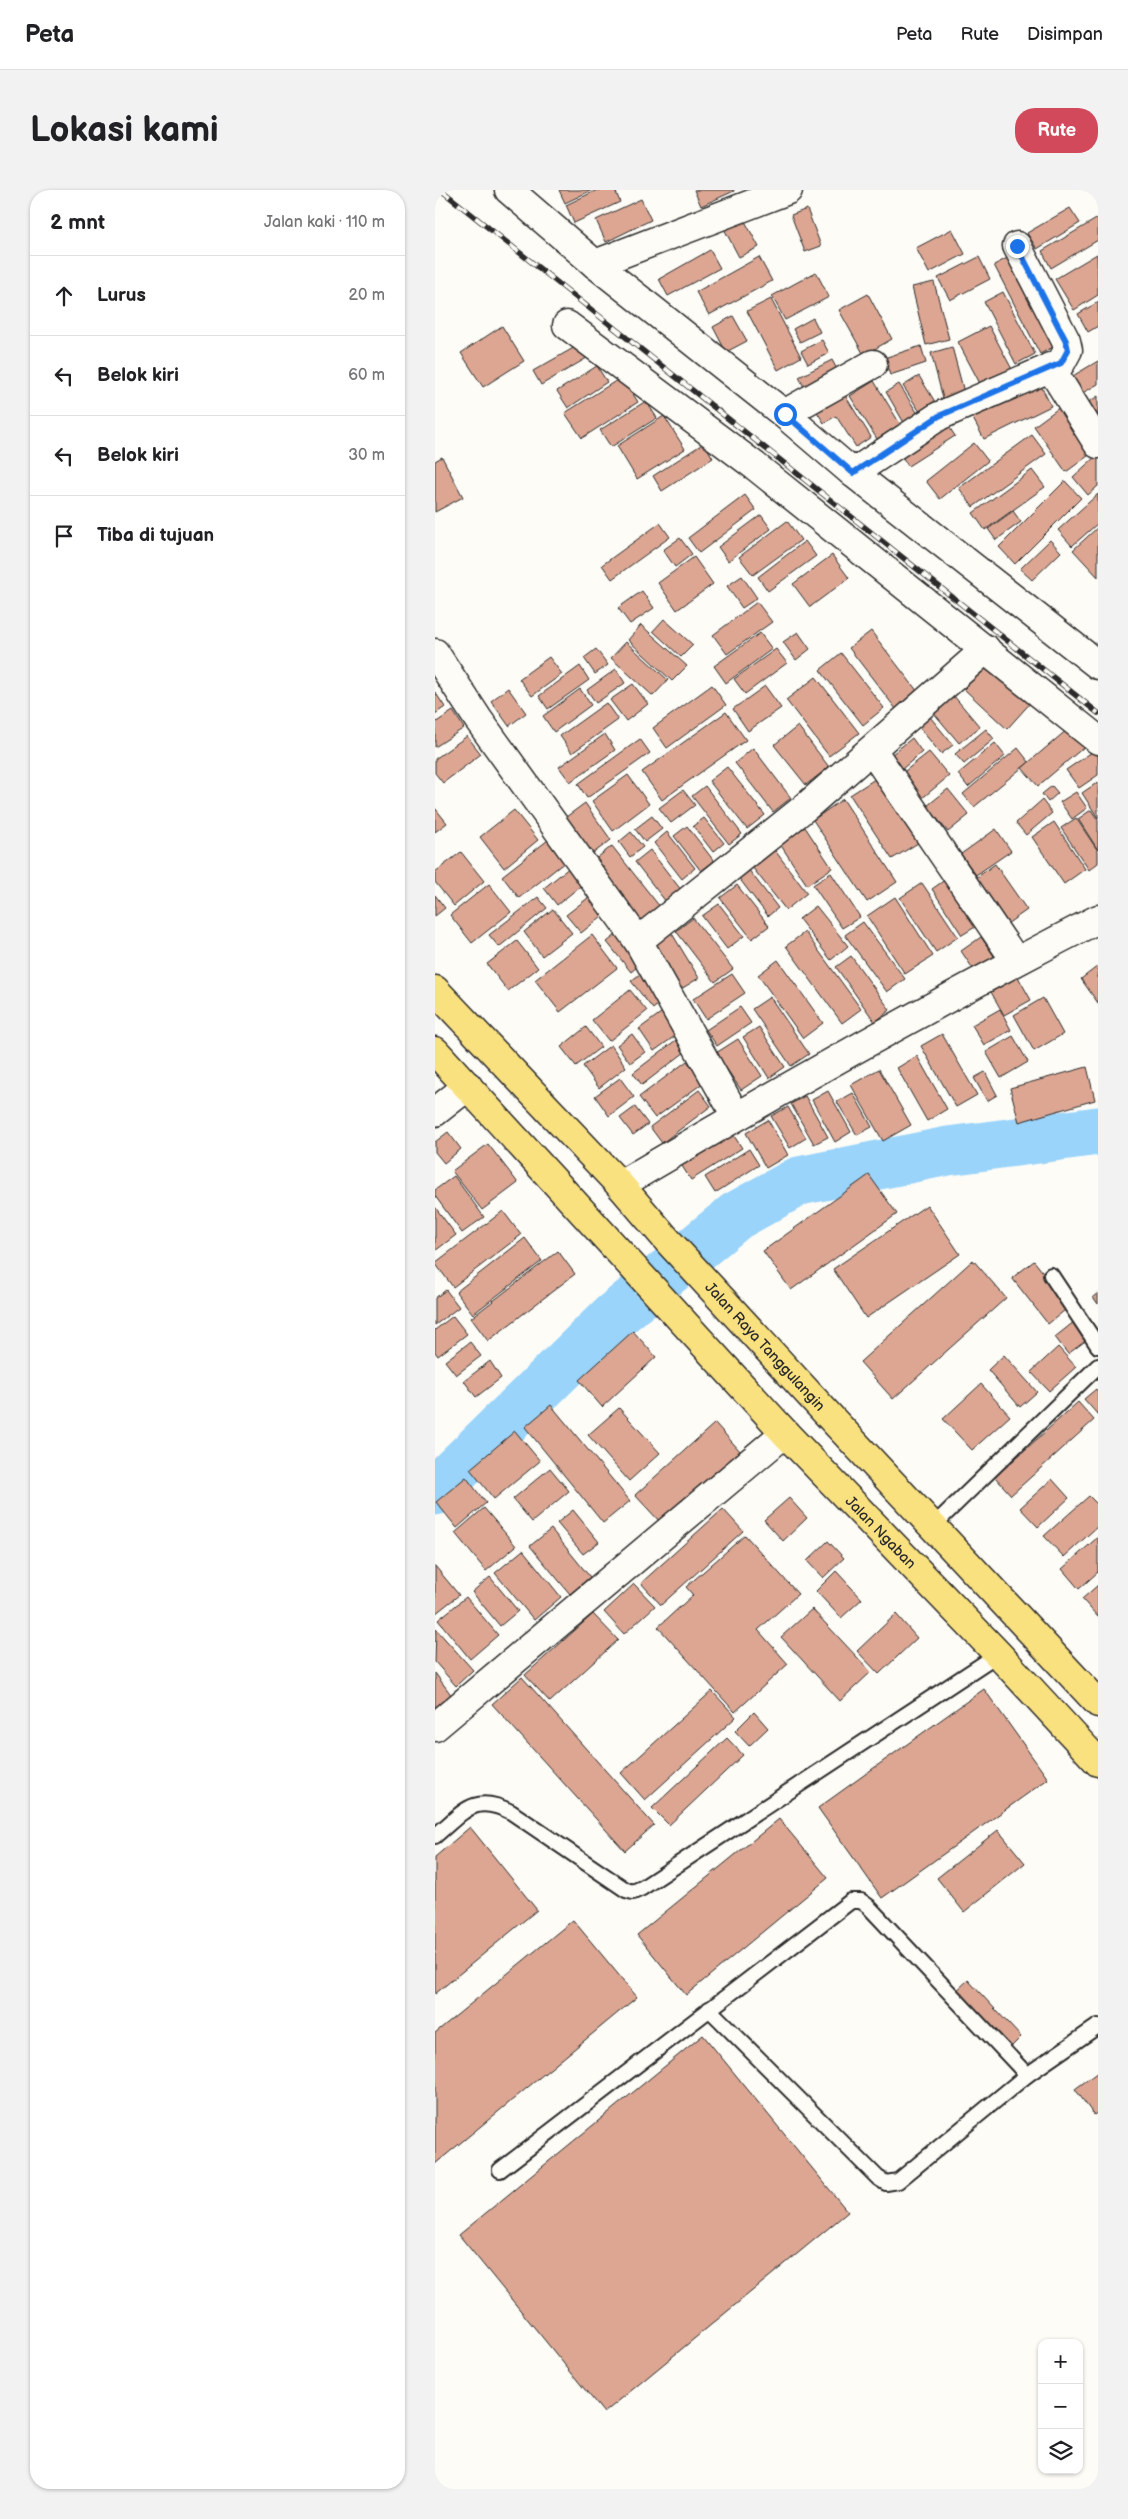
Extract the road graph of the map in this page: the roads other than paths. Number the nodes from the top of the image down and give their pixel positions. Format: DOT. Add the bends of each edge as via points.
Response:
graph roads {
  1 [pos="509,190"];
  2 [pos="788,190"];
  3 [pos="1017,246"];
  4 [pos="595,264"];
  5 [pos="567,325"];
  6 [pos="873,364"];
  7 [pos="1051,368"];
  8 [pos="785,414"];
  9 [pos="1098,444"];
  10 [pos="853,473"];
  11 [pos="986,648"];
  12 [pos="435,653"];
  13 [pos="1098,666"];
  14 [pos="1098,740"];
  15 [pos="872,750"];
  16 [pos="1098,919"];
  17 [pos="638,941"];
  18 [pos="1016,961"];
  19 [pos="435,990"];
  20 [pos="435,1051"];
  21 [pos="468,1086"];
  22 [pos="435,1112"];
  23 [pos="736,1116"];
  24 [pos="620,1185"];
  25 [pos="1051,1274"];
  26 [pos="1098,1346"];
  27 [pos="1098,1366"];
  28 [pos="785,1433"];
  29 [pos="932,1527"];
  30 [pos="997,1654"];
  31 [pos="1098,1703"];
  32 [pos="435,1727"];
  33 [pos="1098,1762"];
  34 [pos="435,1836"];
  35 [pos="709,2009"];
  36 [pos="1098,2026"];
  37 [pos="1027,2075"];
  38 [pos="500,2170"];
  1 -- 4 [label="street"];
  2 -- 4 [label="street"];
  3 -- 7 [label="street" via="1066,341 1068,350 1065,358"];
  4 -- 8 [label="street"];
  5 -- 11 [label="street" via="755,466"];
  6 -- 8 [label="street"];
  7 -- 9 [label="street"];
  7 -- 10 [label="street" via="939,416"];
  8 -- 10 [label="street"];
  10 -- 13 [label="street"];
  11 -- 14 [label="street"];
  11 -- 15 [label="street"];
  12 -- 17 [label="street" via="478,719"];
  15 -- 17 [label="street"];
  15 -- 18 [label="street"];
  16 -- 18 [label="street"];
  17 -- 23 [label="street"];
  18 -- 23 [label="street"];
  19 -- 24 [label="highway, Jalan Raya Tanggulangin"];
  20 -- 21 [label="highway"];
  21 -- 22 [label="street"];
  21 -- 28 [label="highway, Jalan Ngaban"];
  23 -- 24 [label="street"];
  24 -- 29 [label="highway, Jalan Raya Tanggulangin" via="695,1271"];
  25 -- 26 [label="lane"];
  27 -- 29 [label="lane"];
  28 -- 30 [label="highway, Jalan Ngaban"];
  28 -- 32 [label="street"];
  29 -- 31 [label="highway, Jalan Raya Tanggulangin"];
  30 -- 33 [label="highway, Jalan Ngaban"];
  30 -- 34 [label="lane" via="633,1892 495,1804 474,1804"];
  35 -- 37 [label="lane" via="886,2183 898,2181"];
  35 -- 37 [label="lane" via="851,1901 861,1901"];
  35 -- 38 [label="lane"];
  36 -- 37 [label="lane"];
}
